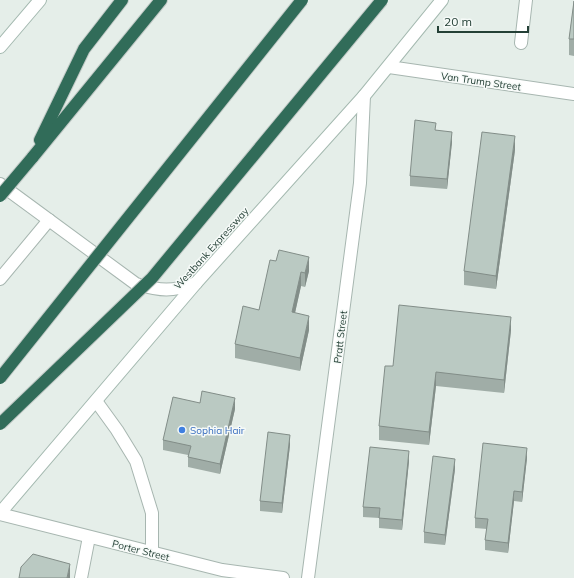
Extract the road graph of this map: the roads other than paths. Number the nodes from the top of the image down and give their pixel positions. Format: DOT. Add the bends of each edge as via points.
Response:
graph roads {
  1 [pos="40,0"];
  2 [pos="122,0"];
  3 [pos="161,0"];
  4 [pos="302,0"];
  5 [pos="382,0"];
  6 [pos="442,0"];
  7 [pos="526,0"];
  8 [pos="521,43"];
  9 [pos="0,47"];
  10 [pos="389,67"];
  11 [pos="574,94"];
  12 [pos="364,96"];
  13 [pos="32,158"];
  14 [pos="0,184"];
  15 [pos="0,196"];
  16 [pos="49,220"];
  17 [pos="0,279"];
  18 [pos="196,282"];
  19 [pos="0,378"];
  20 [pos="96,401"];
  21 [pos="0,424"];
  22 [pos="0,514"];
  23 [pos="89,537"];
  24 [pos="152,553"];
  25 [pos="81,578"];
  26 [pos="283,578"];
  27 [pos="308,578"];
  1 -- 9 [label="street"];
  2 -- 13 [label="highway" via="84,49"];
  3 -- 13 [label="highway"];
  4 -- 19 [label="highway, bridge"];
  5 -- 21 [label="highway, bridge" via="152,278"];
  6 -- 10 [label="street, Westbank Expressway"];
  7 -- 8 [label="street"];
  10 -- 11 [label="street, Van Trump Street"];
  10 -- 12 [label="street, Westbank Expressway"];
  12 -- 18 [label="street, Westbank Expressway"];
  12 -- 27 [label="street, Pratt Street" via="360,184"];
  13 -- 15 [label="highway, bridge"];
  14 -- 16 [label="street"];
  16 -- 17 [label="street"];
  16 -- 18 [label="street" via="136,284 159,291 178,290"];
  18 -- 20 [label="street, Westbank Expressway"];
  20 -- 22 [label="street, Westbank Expressway"];
  20 -- 24 [label="street" via="136,461 152,513"];
  22 -- 23 [label="street, Porter Street"];
  23 -- 24 [label="street, Porter Street"];
  23 -- 25 [label="street"];
  24 -- 26 [label="street, Porter Street" via="222,570"];
}
